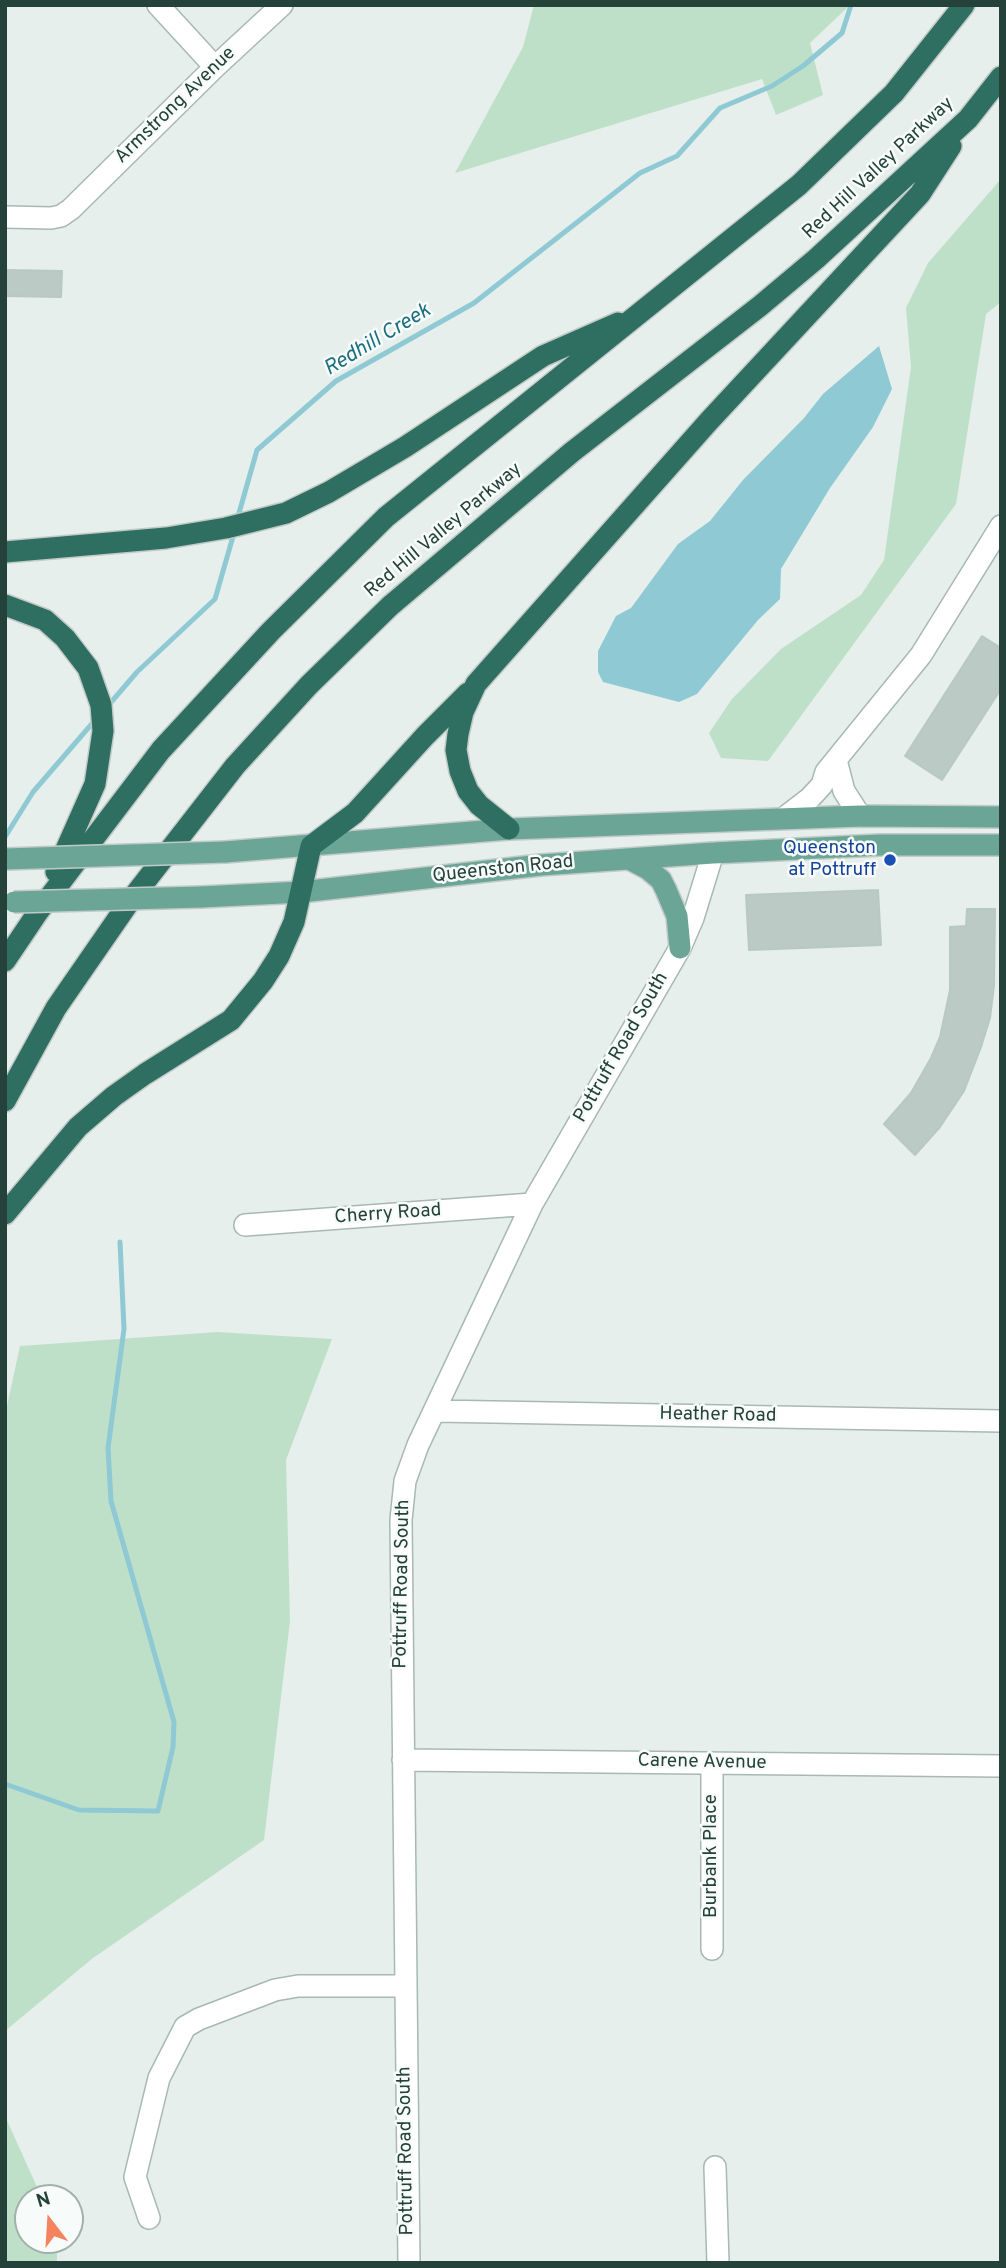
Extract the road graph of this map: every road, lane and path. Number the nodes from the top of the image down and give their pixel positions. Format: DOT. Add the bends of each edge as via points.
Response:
graph roads {
  1 [pos="158,5"];
  2 [pos="282,5"];
  3 [pos="964,5"];
  4 [pos="215,67"];
  5 [pos="1001,77"];
  6 [pos="968,119"];
  7 [pos="5,217"];
  8 [pos="642,313"];
  9 [pos="1001,526"];
  10 [pos="5,552"];
  11 [pos="5,605"];
  12 [pos="477,684"];
  13 [pos="836,760"];
  14 [pos="860,816"];
  15 [pos="1001,817"];
  16 [pos="784,818"];
  17 [pos="509,829"];
  18 [pos="1001,845"];
  19 [pos="311,846"];
  20 [pos="713,853"];
  21 [pos="5,859"];
  22 [pos="629,859"];
  23 [pos="301,892"];
  24 [pos="5,902"];
  25 [pos="38,912"];
  26 [pos="680,948"];
  27 [pos="5,961"];
  28 [pos="5,1101"];
  29 [pos="532,1204"];
  30 [pos="5,1214"];
  31 [pos="245,1225"];
  32 [pos="436,1411"];
  33 [pos="1001,1421"];
  34 [pos="403,1760"];
  35 [pos="712,1763"];
  36 [pos="1001,1766"];
  37 [pos="712,1949"];
  38 [pos="404,1986"];
  39 [pos="715,2167"];
  40 [pos="149,2218"];
  41 [pos="409,2263"];
  42 [pos="718,2263"];
  1 -- 4 [label="street"];
  2 -- 4 [label="street, Armstrong Avenue"];
  3 -- 8 [label="highway" via="894,93 799,185"];
  4 -- 7 [label="street, Armstrong Avenue" via="71,209 51,218"];
  5 -- 6 [label="highway, Red Hill Valley Parkway"];
  6 -- 12 [label="highway" via="920,194 709,421"];
  6 -- 28 [label="highway, Red Hill Valley Parkway" via="807,267 572,452 390,606 309,685 234,766 130,901 56,1008"];
  8 -- 10 [label="highway" via="543,356 405,447 286,513 166,538"];
  8 -- 25 [label="highway" via="386,517 271,631 162,750"];
  9 -- 13 [label="street" via="921,655"];
  11 -- 25 [label="highway" via="45,620 65,638 88,668 101,705 102,751 95,784"];
  12 -- 17 [label="highway" via="458,734 460,771 478,805"];
  12 -- 19 [label="highway" via="355,813"];
  13 -- 14 [label="street" via="844,791"];
  13 -- 16 [label="street" via="822,785"];
  14 -- 15 [label="main road, Queenston Road"];
  14 -- 16 [label="main road, Queenston Road"];
  16 -- 17 [label="main road, Queenston Road"];
  17 -- 19 [label="main road, Queenston Road"];
  18 -- 20 [label="main road, Queenston Road"];
  19 -- 21 [label="main road, Queenston Road, bridge"];
  19 -- 23 [label="highway"];
  20 -- 22 [label="main road, Queenston Road"];
  20 -- 26 [label="street, Pottruff Road South"];
  22 -- 23 [label="main road, Queenston Road"];
  22 -- 26 [label="main road" via="648,869 666,890 677,916"];
  23 -- 24 [label="main road, Queenston Road, bridge"];
  23 -- 30 [label="highway" via="279,956 231,1020 114,1096 78,1127"];
  25 -- 27 [label="highway"];
  26 -- 29 [label="street, Pottruff Road South"];
  29 -- 31 [label="street, Cherry Road"];
  29 -- 32 [label="street, Pottruff Road South"];
  32 -- 33 [label="street, Heather Road"];
  32 -- 34 [label="street, Pottruff Road South" via="405,1481 401,1520"];
  34 -- 35 [label="street, Carene Avenue"];
  34 -- 38 [label="street, Pottruff Road South"];
  35 -- 36 [label="street, Carene Avenue"];
  35 -- 37 [label="street, Burbank Place"];
  38 -- 40 [label="street" via="275,1990 185,2026 159,2078 135,2177"];
  38 -- 41 [label="street, Pottruff Road South"];
  39 -- 42 [label="street"];
}
